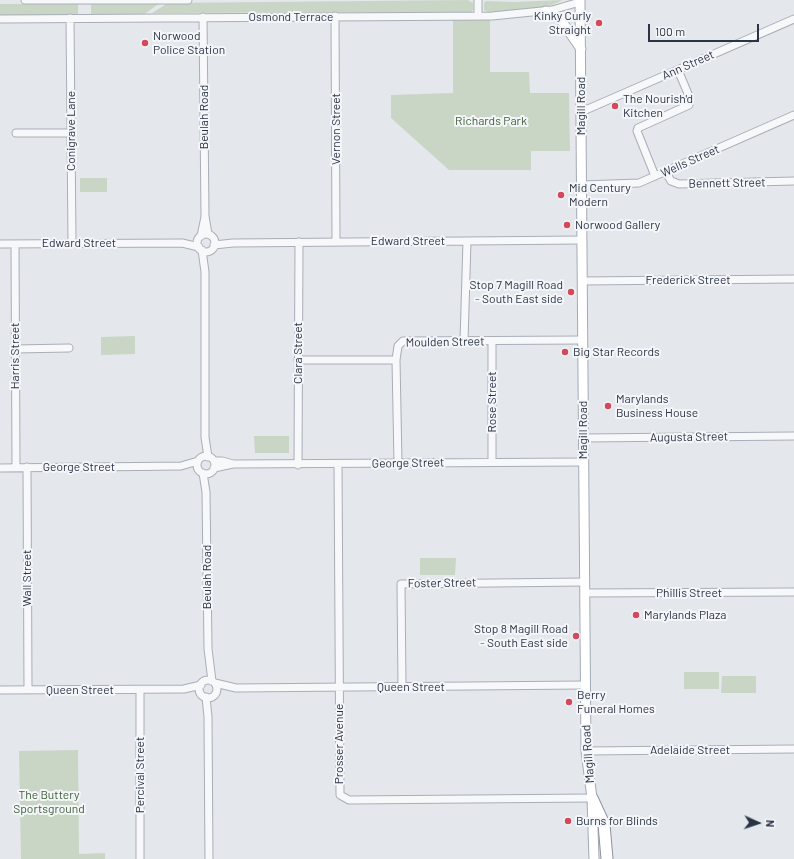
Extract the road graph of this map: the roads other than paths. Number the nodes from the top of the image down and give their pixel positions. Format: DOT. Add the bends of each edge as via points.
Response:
graph roads {
  1 [pos="25,0"];
  2 [pos="188,0"];
  3 [pos="478,0"];
  4 [pos="583,1"];
  5 [pos="546,10"];
  6 [pos="335,16"];
  7 [pos="478,16"];
  8 [pos="203,17"];
  9 [pos="70,18"];
  10 [pos="0,19"];
  11 [pos="794,19"];
  12 [pos="581,49"];
  13 [pos="678,70"];
  14 [pos="581,112"];
  15 [pos="794,115"];
  16 [pos="16,133"];
  17 [pos="71,133"];
  18 [pos="666,171"];
  19 [pos="655,176"];
  20 [pos="794,181"];
  21 [pos="582,185"];
  22 [pos="207,239"];
  23 [pos="582,240"];
  24 [pos="336,241"];
  25 [pos="467,241"];
  26 [pos="299,242"];
  27 [pos="72,243"];
  28 [pos="182,243"];
  29 [pos="0,244"];
  30 [pos="15,244"];
  31 [pos="203,250"];
  32 [pos="794,280"];
  33 [pos="582,281"];
  34 [pos="583,340"];
  35 [pos="464,341"];
  36 [pos="492,341"];
  37 [pos="69,348"];
  38 [pos="15,349"];
  39 [pos="298,360"];
  40 [pos="396,360"];
  41 [pos="794,436"];
  42 [pos="584,438"];
  43 [pos="492,462"];
  44 [pos="584,462"];
  45 [pos="398,463"];
  46 [pos="338,464"];
  47 [pos="206,465"];
  48 [pos="298,465"];
  49 [pos="16,467"];
  50 [pos="27,467"];
  51 [pos="0,468"];
  52 [pos="584,582"];
  53 [pos="794,592"];
  54 [pos="585,593"];
  55 [pos="585,685"];
  56 [pos="339,687"];
  57 [pos="402,687"];
  58 [pos="209,689"];
  59 [pos="0,690"];
  60 [pos="28,690"];
  61 [pos="140,690"];
  62 [pos="794,749"];
  63 [pos="586,751"];
  64 [pos="592,798"];
  65 [pos="593,858"];
  66 [pos="140,859"];
  67 [pos="209,859"];
  68 [pos="607,859"];
  1 -- 2 [label="street"];
  3 -- 7 [label="street"];
  4 -- 5 [label="street, Osmond Terrace"];
  4 -- 12 [label="main road, Magill Road"];
  5 -- 7 [label="street, Osmond Terrace"];
  5 -- 12 [label="main road" via="559,17"];
  6 -- 7 [label="street, Osmond Terrace"];
  6 -- 8 [label="street, Osmond Terrace"];
  6 -- 24 [label="street, Vernon Street"];
  8 -- 9 [label="street, Osmond Terrace"];
  8 -- 22 [label="street, Beulah Road"];
  9 -- 10 [label="street, Osmond Terrace"];
  9 -- 17 [label="street, Conigrave Lane"];
  11 -- 13 [label="street, Ann Street"];
  12 -- 14 [label="main road, Magill Road"];
  13 -- 14 [label="street, Ann Street"];
  13 -- 19 [label="street" via="689,96 689,105 638,128 637,131"];
  14 -- 21 [label="main road, Magill Road"];
  15 -- 18 [label="street, Wells Street"];
  16 -- 17 [label="street"];
  17 -- 27 [label="street, Conigrave Lane"];
  18 -- 19 [label="street, Wells Street"];
  18 -- 20 [label="street, Bennett Street" via="671,181 679,184"];
  19 -- 21 [label="street, Wells Street" via="634,185"];
  21 -- 23 [label="main road, Magill Road"];
  22 -- 26 [label="street, Edward Street" via="233,243"];
  22 -- 28 [label="street, Edward Street"];
  22 -- 31 [label="street"];
  22 -- 31 [label="street"];
  23 -- 25 [label="street, Edward Street"];
  23 -- 33 [label="main road, Magill Road"];
  24 -- 25 [label="street, Edward Street"];
  24 -- 26 [label="street, Edward Street"];
  25 -- 35 [label="street"];
  26 -- 39 [label="street, Clara Street"];
  27 -- 28 [label="street, Edward Street"];
  27 -- 30 [label="street, Edward Street"];
  28 -- 31 [label="street, Edward Street"];
  29 -- 30 [label="street, Edward Street"];
  30 -- 38 [label="street, Harris Street"];
  31 -- 47 [label="street, Beulah Road"];
  32 -- 33 [label="street, Frederick Street"];
  33 -- 34 [label="main road, Magill Road"];
  34 -- 36 [label="street, Moulden Street"];
  34 -- 42 [label="main road, Magill Road"];
  35 -- 36 [label="street, Moulden Street"];
  35 -- 40 [label="street, Moulden Street" via="403,342 398,346"];
  36 -- 43 [label="street, Rose Street"];
  37 -- 38 [label="street"];
  38 -- 49 [label="street, Harris Street"];
  39 -- 40 [label="street, Moulden Street"];
  39 -- 48 [label="street, Clara Street"];
  40 -- 45 [label="street"];
  41 -- 42 [label="street, Augusta Street"];
  42 -- 44 [label="main road, Magill Road"];
  43 -- 44 [label="street, George Street"];
  43 -- 45 [label="street, George Street"];
  44 -- 52 [label="main road, Magill Road"];
  45 -- 46 [label="street, George Street"];
  46 -- 48 [label="street, George Street"];
  46 -- 56 [label="street, Prosser Avenue"];
  47 -- 48 [label="street, George Street" via="222,461 233,464"];
  47 -- 50 [label="street, George Street"];
  47 -- 58 [label="street, Beulah Road" via="211,480 206,492"];
  49 -- 50 [label="street, George Street"];
  49 -- 51 [label="street, George Street"];
  50 -- 60 [label="street, Wall Street"];
  52 -- 54 [label="main road, Magill Road"];
  52 -- 57 [label="street, Foster Street" via="401,584"];
  53 -- 54 [label="street, Phillis Street"];
  54 -- 55 [label="main road, Magill Road"];
  55 -- 57 [label="street, Queen Street"];
  55 -- 63 [label="main road, Magill Road"];
  56 -- 57 [label="street, Queen Street"];
  56 -- 58 [label="street, Queen Street"];
  56 -- 64 [label="street, Prosser Avenue" via="339,792 346,799"];
  58 -- 61 [label="street, Queen Street"];
  58 -- 67 [label="street, Beulah Road"];
  59 -- 60 [label="street, Queen Street"];
  60 -- 61 [label="street, Queen Street"];
  61 -- 66 [label="street, Percival Street"];
  62 -- 63 [label="street, Adelaide Street"];
  63 -- 64 [label="main road, Magill Road"];
  64 -- 65 [label="main road, Magill Road"];
  64 -- 68 [label="highway" via="604,824"];
}
